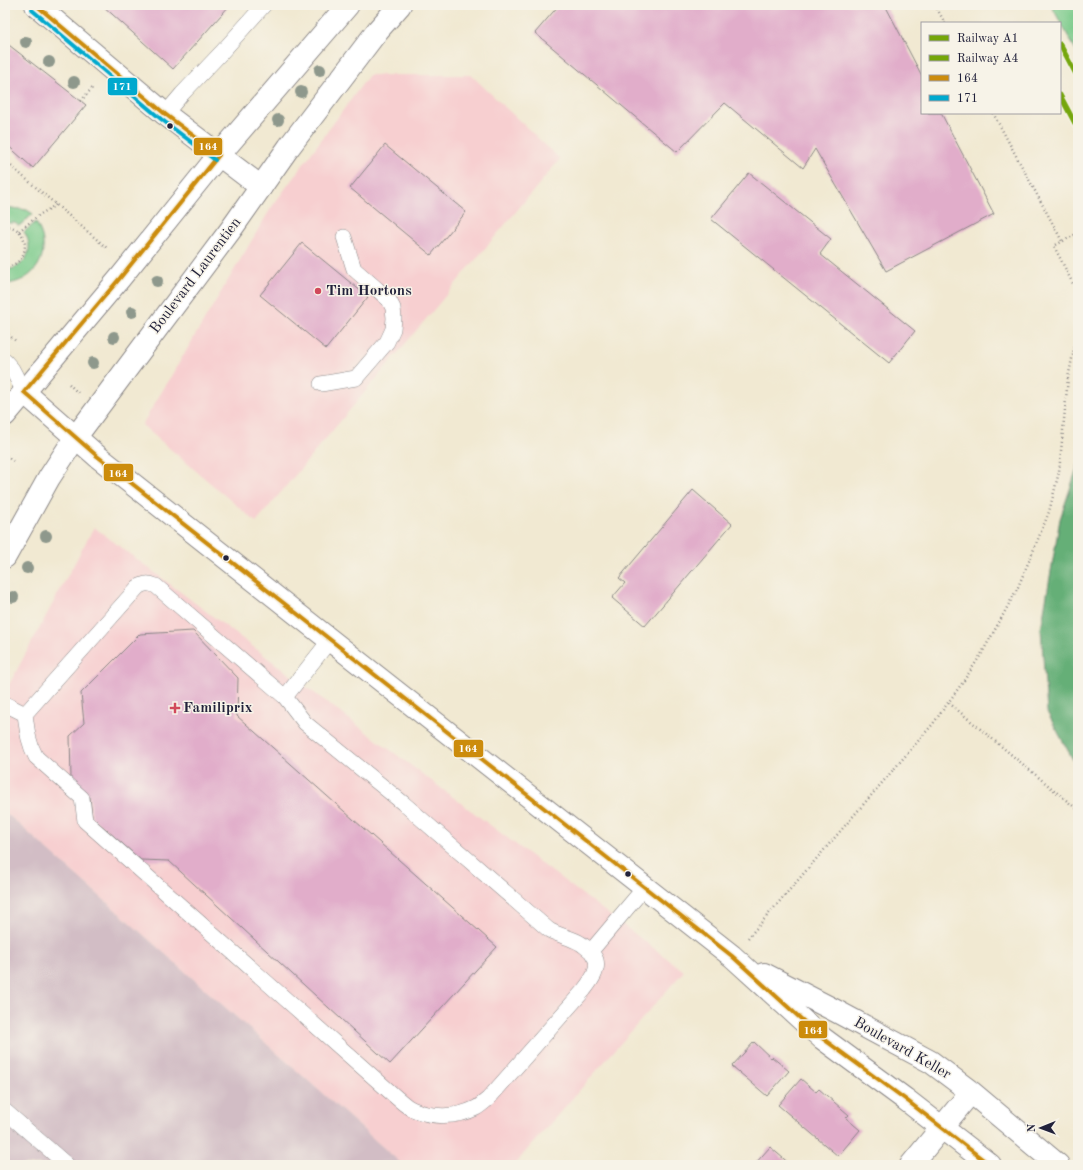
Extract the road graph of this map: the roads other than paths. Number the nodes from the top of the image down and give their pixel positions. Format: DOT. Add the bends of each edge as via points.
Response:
graph roads {
  1 [pos="36,5"];
  2 [pos="264,5"];
  3 [pos="348,5"];
  4 [pos="400,5"];
  5 [pos="165,114"];
  6 [pos="219,156"];
  7 [pos="260,187"];
  8 [pos="344,237"];
  9 [pos="5,361"];
  10 [pos="321,384"];
  11 [pos="24,392"];
  12 [pos="5,415"];
  13 [pos="75,438"];
  14 [pos="5,557"];
  15 [pos="330,640"];
  16 [pos="284,697"];
  17 [pos="5,704"];
  18 [pos="25,714"];
  19 [pos="644,888"];
  20 [pos="591,951"];
  21 [pos="732,956"];
  22 [pos="971,1092"];
  23 [pos="5,1111"];
  24 [pos="942,1127"];
  25 [pos="67,1165"];
  26 [pos="911,1165"];
  27 [pos="990,1165"];
  28 [pos="1058,1165"];
  1 -- 5 [label="street"];
  2 -- 5 [label="lane"];
  3 -- 6 [label="street"];
  4 -- 7 [label="street, Boulevard Laurentien" via="378,30"];
  5 -- 6 [label="street"];
  6 -- 7 [label="street"];
  6 -- 11 [label="street"];
  7 -- 13 [label="street, Boulevard Laurentien"];
  8 -- 10 [label="lane" via="354,269 389,300 393,308 393,328 387,342 356,378"];
  9 -- 11 [label="lane"];
  11 -- 12 [label="street"];
  11 -- 13 [label="street, Boulevard Keller"];
  13 -- 14 [label="street, Boulevard Laurentien" via="49,478"];
  13 -- 15 [label="street, Boulevard Keller"];
  15 -- 16 [label="lane"];
  15 -- 19 [label="street, Boulevard Keller"];
  16 -- 18 [label="lane" via="156,586 144,583"];
  16 -- 20 [label="lane" via="305,723 403,802 549,930"];
  17 -- 18 [label="lane"];
  18 -- 20 [label="lane" via="31,749 36,757 82,798 85,821 411,1109 443,1116 476,1108 488,1099 593,979 596,961"];
  19 -- 20 [label="lane"];
  19 -- 21 [label="street, Boulevard Keller"];
  21 -- 22 [label="street, Boulevard Keller" via="911,1051 944,1071"];
  21 -- 24 [label="street, Boulevard Keller" via="822,1038"];
  22 -- 24 [label="street"];
  22 -- 28 [label="street, Boulevard Keller"];
  23 -- 25 [label="lane"];
  24 -- 26 [label="street"];
  24 -- 27 [label="street, Boulevard Keller"];
}
